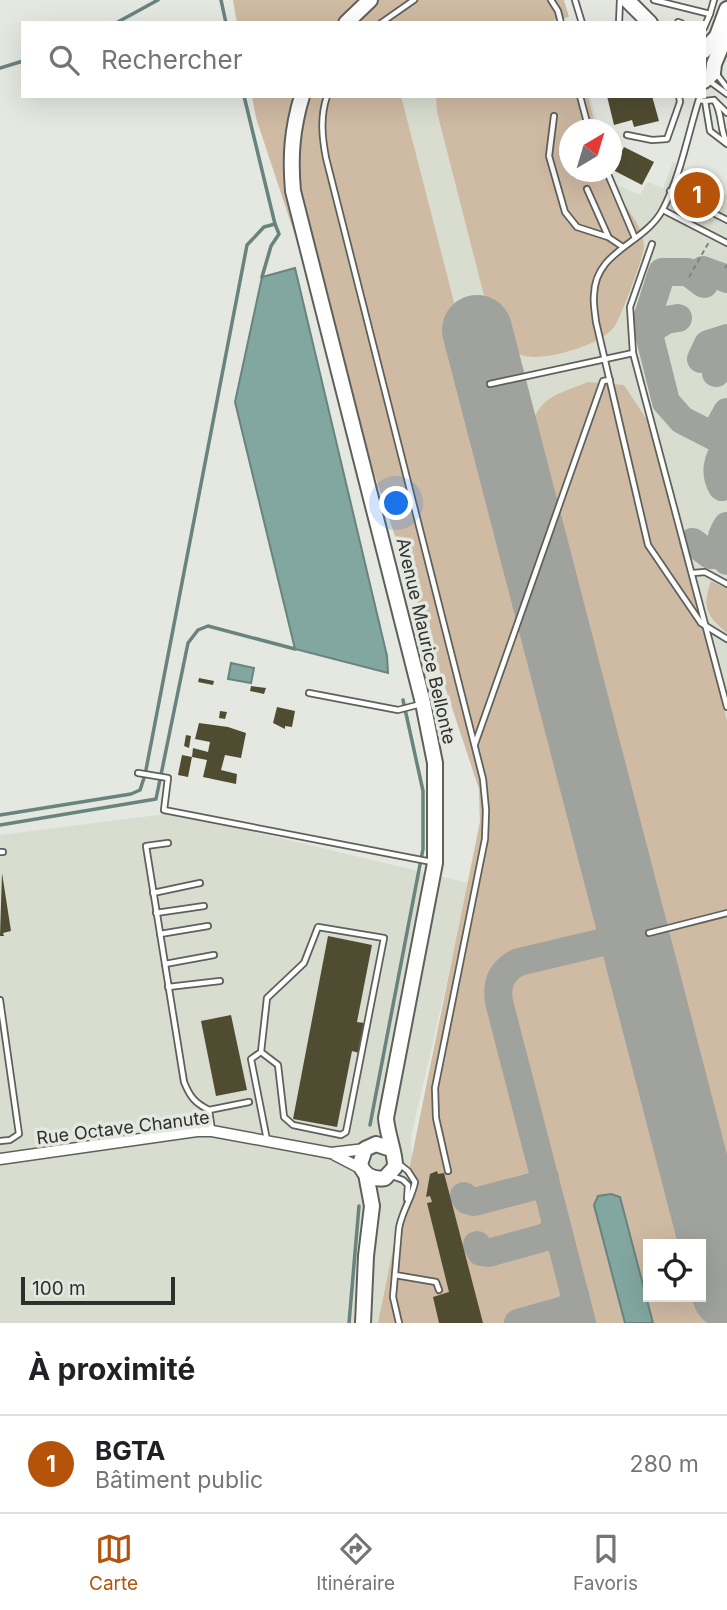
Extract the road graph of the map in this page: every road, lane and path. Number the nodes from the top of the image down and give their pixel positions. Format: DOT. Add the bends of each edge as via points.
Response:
graph roads {
  1 [pos="370,0"];
  2 [pos="414,0"];
  3 [pos="551,0"];
  4 [pos="575,0"];
  5 [pos="620,0"];
  6 [pos="627,0"];
  7 [pos="654,0"];
  8 [pos="714,0"];
  9 [pos="727,9"];
  10 [pos="710,14"];
  11 [pos="348,21"];
  12 [pos="384,21"];
  13 [pos="560,21"];
  14 [pos="581,21"];
  15 [pos="619,21"];
  16 [pos="648,21"];
  17 [pos="706,23"];
  18 [pos="727,33"];
  19 [pos="708,66"];
  20 [pos="727,88"];
  21 [pos="727,94"];
  22 [pos="301,98"];
  23 [pos="327,98"];
  24 [pos="581,98"];
  25 [pos="679,98"];
  26 [pos="700,98"];
  27 [pos="714,100"];
  28 [pos="727,113"];
  29 [pos="554,116"];
  30 [pos="586,119"];
  31 [pos="627,135"];
  32 [pos="727,144"];
  33 [pos="611,182"];
  34 [pos="587,189"];
  35 [pos="670,191"];
  36 [pos="663,210"];
  37 [pos="727,220"];
  38 [pos="608,237"];
  39 [pos="635,239"];
  40 [pos="727,243"];
  41 [pos="652,244"];
  42 [pos="718,246"];
  43 [pos="623,247"];
  44 [pos="689,277"];
  45 [pos="633,353"];
  46 [pos="605,359"];
  47 [pos="610,380"];
  48 [pos="490,384"];
  49 [pos="693,573"];
  50 [pos="727,584"];
  51 [pos="707,628"];
  52 [pos="727,639"];
  53 [pos="309,693"];
  54 [pos="418,705"];
  55 [pos="727,707"];
  56 [pos="475,744"];
  57 [pos="138,774"];
  58 [pos="168,843"];
  59 [pos="432,862"];
  60 [pos="200,883"];
  61 [pos="153,893"];
  62 [pos="204,906"];
  63 [pos="156,913"];
  64 [pos="727,913"];
  65 [pos="208,926"];
  66 [pos="649,933"];
  67 [pos="160,934"];
  68 [pos="214,955"];
  69 [pos="165,964"];
  70 [pos="219,981"];
  71 [pos="169,987"];
  72 [pos="0,1000"];
  73 [pos="261,1052"];
  74 [pos="249,1102"];
  75 [pos="209,1110"];
  76 [pos="386,1118"];
  77 [pos="212,1131"];
  78 [pos="0,1141"];
  79 [pos="267,1141"];
  80 [pos="368,1147"];
  81 [pos="331,1153"];
  82 [pos="393,1155"];
  83 [pos="0,1160"];
  84 [pos="448,1171"];
  85 [pos="364,1172"];
  86 [pos="386,1177"];
  87 [pos="406,1204"];
  88 [pos="372,1206"];
  89 [pos="395,1275"];
  90 [pos="439,1290"];
  91 [pos="363,1323"];
  92 [pos="399,1323"];
  1 -- 11 [label="street"];
  2 -- 12 [label="lane"];
  3 -- 13 [label="lane"];
  4 -- 14 [label="lane"];
  5 -- 15 [label="lane"];
  6 -- 16 [label="street"];
  7 -- 10 [label="lane"];
  8 -- 10 [label="lane"];
  9 -- 19 [label="street"];
  10 -- 17 [label="lane"];
  18 -- 19 [label="street"];
  19 -- 20 [label="lane"];
  19 -- 21 [label="lane"];
  22 -- 54 [label="street, Avenue Maurice Bellonte" via="290,155 293,191"];
  23 -- 56 [label="lane" via="322,133 326,158"];
  24 -- 30 [label="lane"];
  25 -- 31 [label="lane" via="667,139"];
  26 -- 27 [label="lane"];
  26 -- 32 [label="lane" via="710,131"];
  26 -- 35 [label="lane"];
  27 -- 28 [label="lane"];
  27 -- 32 [label="lane"];
  29 -- 38 [label="lane" via="549,156 565,212 577,227"];
  33 -- 39 [label="lane"];
  34 -- 38 [label="lane"];
  35 -- 36 [label="lane"];
  35 -- 37 [label="lane"];
  36 -- 39 [label="lane"];
  36 -- 40 [label="lane"];
  38 -- 43 [label="lane"];
  39 -- 43 [label="lane"];
  41 -- 45 [label="lane" via="630,307"];
  42 -- 44 [label="path" via="709,241"];
  43 -- 46 [label="lane" via="606,261 595,286 596,321"];
  45 -- 46 [label="lane"];
  45 -- 49 [label="lane"];
  46 -- 47 [label="lane"];
  46 -- 48 [label="lane"];
  47 -- 51 [label="lane" via="648,545"];
  47 -- 56 [label="lane" via="603,381"];
  49 -- 50 [label="lane" via="705,572"];
  49 -- 51 [label="lane"];
  51 -- 52 [label="lane"];
  51 -- 55 [label="lane"];
  53 -- 54 [label="lane" via="399,710"];
  54 -- 59 [label="street, Avenue Maurice Bellonte" via="435,763"];
  56 -- 84 [label="lane" via="484,779 485,839 435,1088 436,1118"];
  57 -- 59 [label="lane" via="168,778 164,810"];
  58 -- 61 [label="lane" via="146,846"];
  59 -- 76 [label="street, Avenue Maurice Bellonte"];
  60 -- 61 [label="lane"];
  61 -- 63 [label="lane"];
  62 -- 63 [label="lane"];
  63 -- 67 [label="lane"];
  64 -- 66 [label="lane"];
  65 -- 67 [label="lane"];
  67 -- 69 [label="lane"];
  68 -- 69 [label="lane"];
  69 -- 71 [label="lane"];
  70 -- 71 [label="lane"];
  71 -- 75 [label="lane" via="184,1082 189,1095"];
  72 -- 78 [label="lane" via="19,1134"];
  73 -- 73 [label="lane" via="267,998 304,963 318,927 384,939 346,1132 341,1135 293,1125 285,1117 278,1065"];
  73 -- 79 [label="lane" via="251,1059"];
  74 -- 75 [label="lane"];
  75 -- 77 [label="lane"];
  76 -- 80 [label="street, Avenue Maurice Bellonte"];
  76 -- 82 [label="street, Avenue Maurice Bellonte"];
  77 -- 79 [label="street, Rue Octave Chanute"];
  77 -- 83 [label="street, Rue Octave Chanute"];
  79 -- 81 [label="street, Rue Octave Chanute"];
  80 -- 81 [label="street, Rue Octave Chanute"];
  80 -- 82 [label="street" via="382,1144"];
  80 -- 85 [label="street" via="360,1158"];
  81 -- 85 [label="street, Rue Octave Chanute"];
  82 -- 86 [label="street" via="395,1167"];
  82 -- 87 [label="lane" via="415,1182"];
  85 -- 86 [label="street" via="375,1179"];
  85 -- 88 [label="street"];
  86 -- 87 [label="lane" via="408,1185"];
  86 -- 88 [label="street"];
  87 -- 89 [label="lane"];
  88 -- 91 [label="street"];
  89 -- 90 [label="lane" via="436,1282"];
  89 -- 92 [label="lane" via="393,1297"];
}
